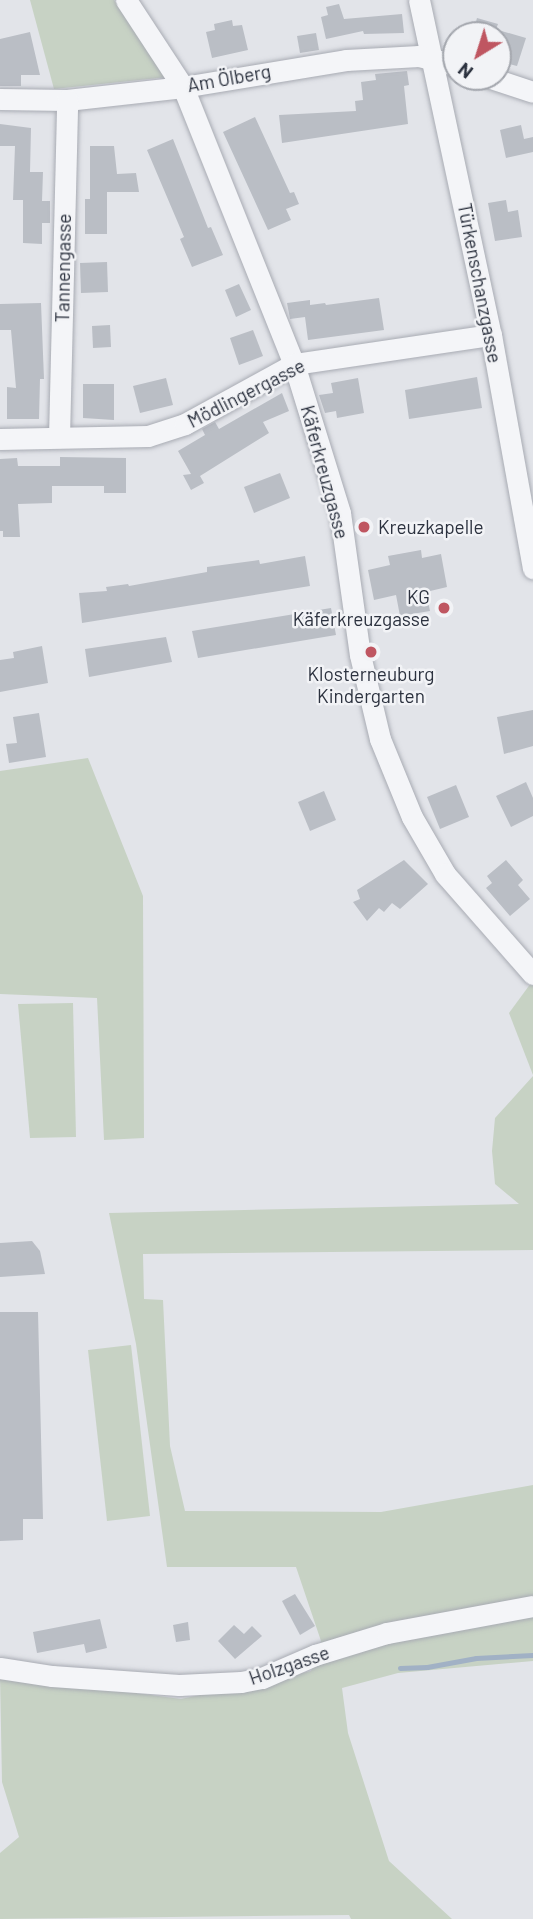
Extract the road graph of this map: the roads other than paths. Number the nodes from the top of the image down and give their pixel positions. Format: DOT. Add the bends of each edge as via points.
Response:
graph roads {
  1 [pos="126,0"];
  2 [pos="419,0"];
  3 [pos="434,58"];
  4 [pos="442,61"];
  5 [pos="512,85"];
  6 [pos="183,87"];
  7 [pos="533,92"];
  8 [pos="0,99"];
  9 [pos="67,100"];
  10 [pos="491,335"];
  11 [pos="294,364"];
  12 [pos="59,437"];
  13 [pos="0,439"];
  14 [pos="533,568"];
  15 [pos="533,974"];
  16 [pos="533,1606"];
  17 [pos="0,1668"];
  1 -- 6 [label="street, Käferkreuzgasse"];
  2 -- 3 [label="street, Türkenschanzgasse"];
  3 -- 4 [label="street, Am Ölberg"];
  3 -- 6 [label="street, Am Ölberg" via="346,60"];
  3 -- 10 [label="street, Türkenschanzgasse"];
  5 -- 7 [label="street"];
  6 -- 9 [label="street, Am Ölberg"];
  6 -- 11 [label="street, Käferkreuzgasse"];
  8 -- 9 [label="street, Am Ölberg"];
  9 -- 12 [label="street, Tannengasse"];
  10 -- 11 [label="street, Mödlingergasse"];
  10 -- 14 [label="street, Türkenschanzgasse"];
  11 -- 12 [label="street, Mödlingergasse" via="185,424 148,436"];
  11 -- 15 [label="street, Käferkreuzgasse" via="340,513 360,655 380,739 412,817 445,874"];
  12 -- 13 [label="street, Mödlingergasse"];
  16 -- 17 [label="street, Holzgasse" via="387,1633 241,1682 179,1685"];
}
